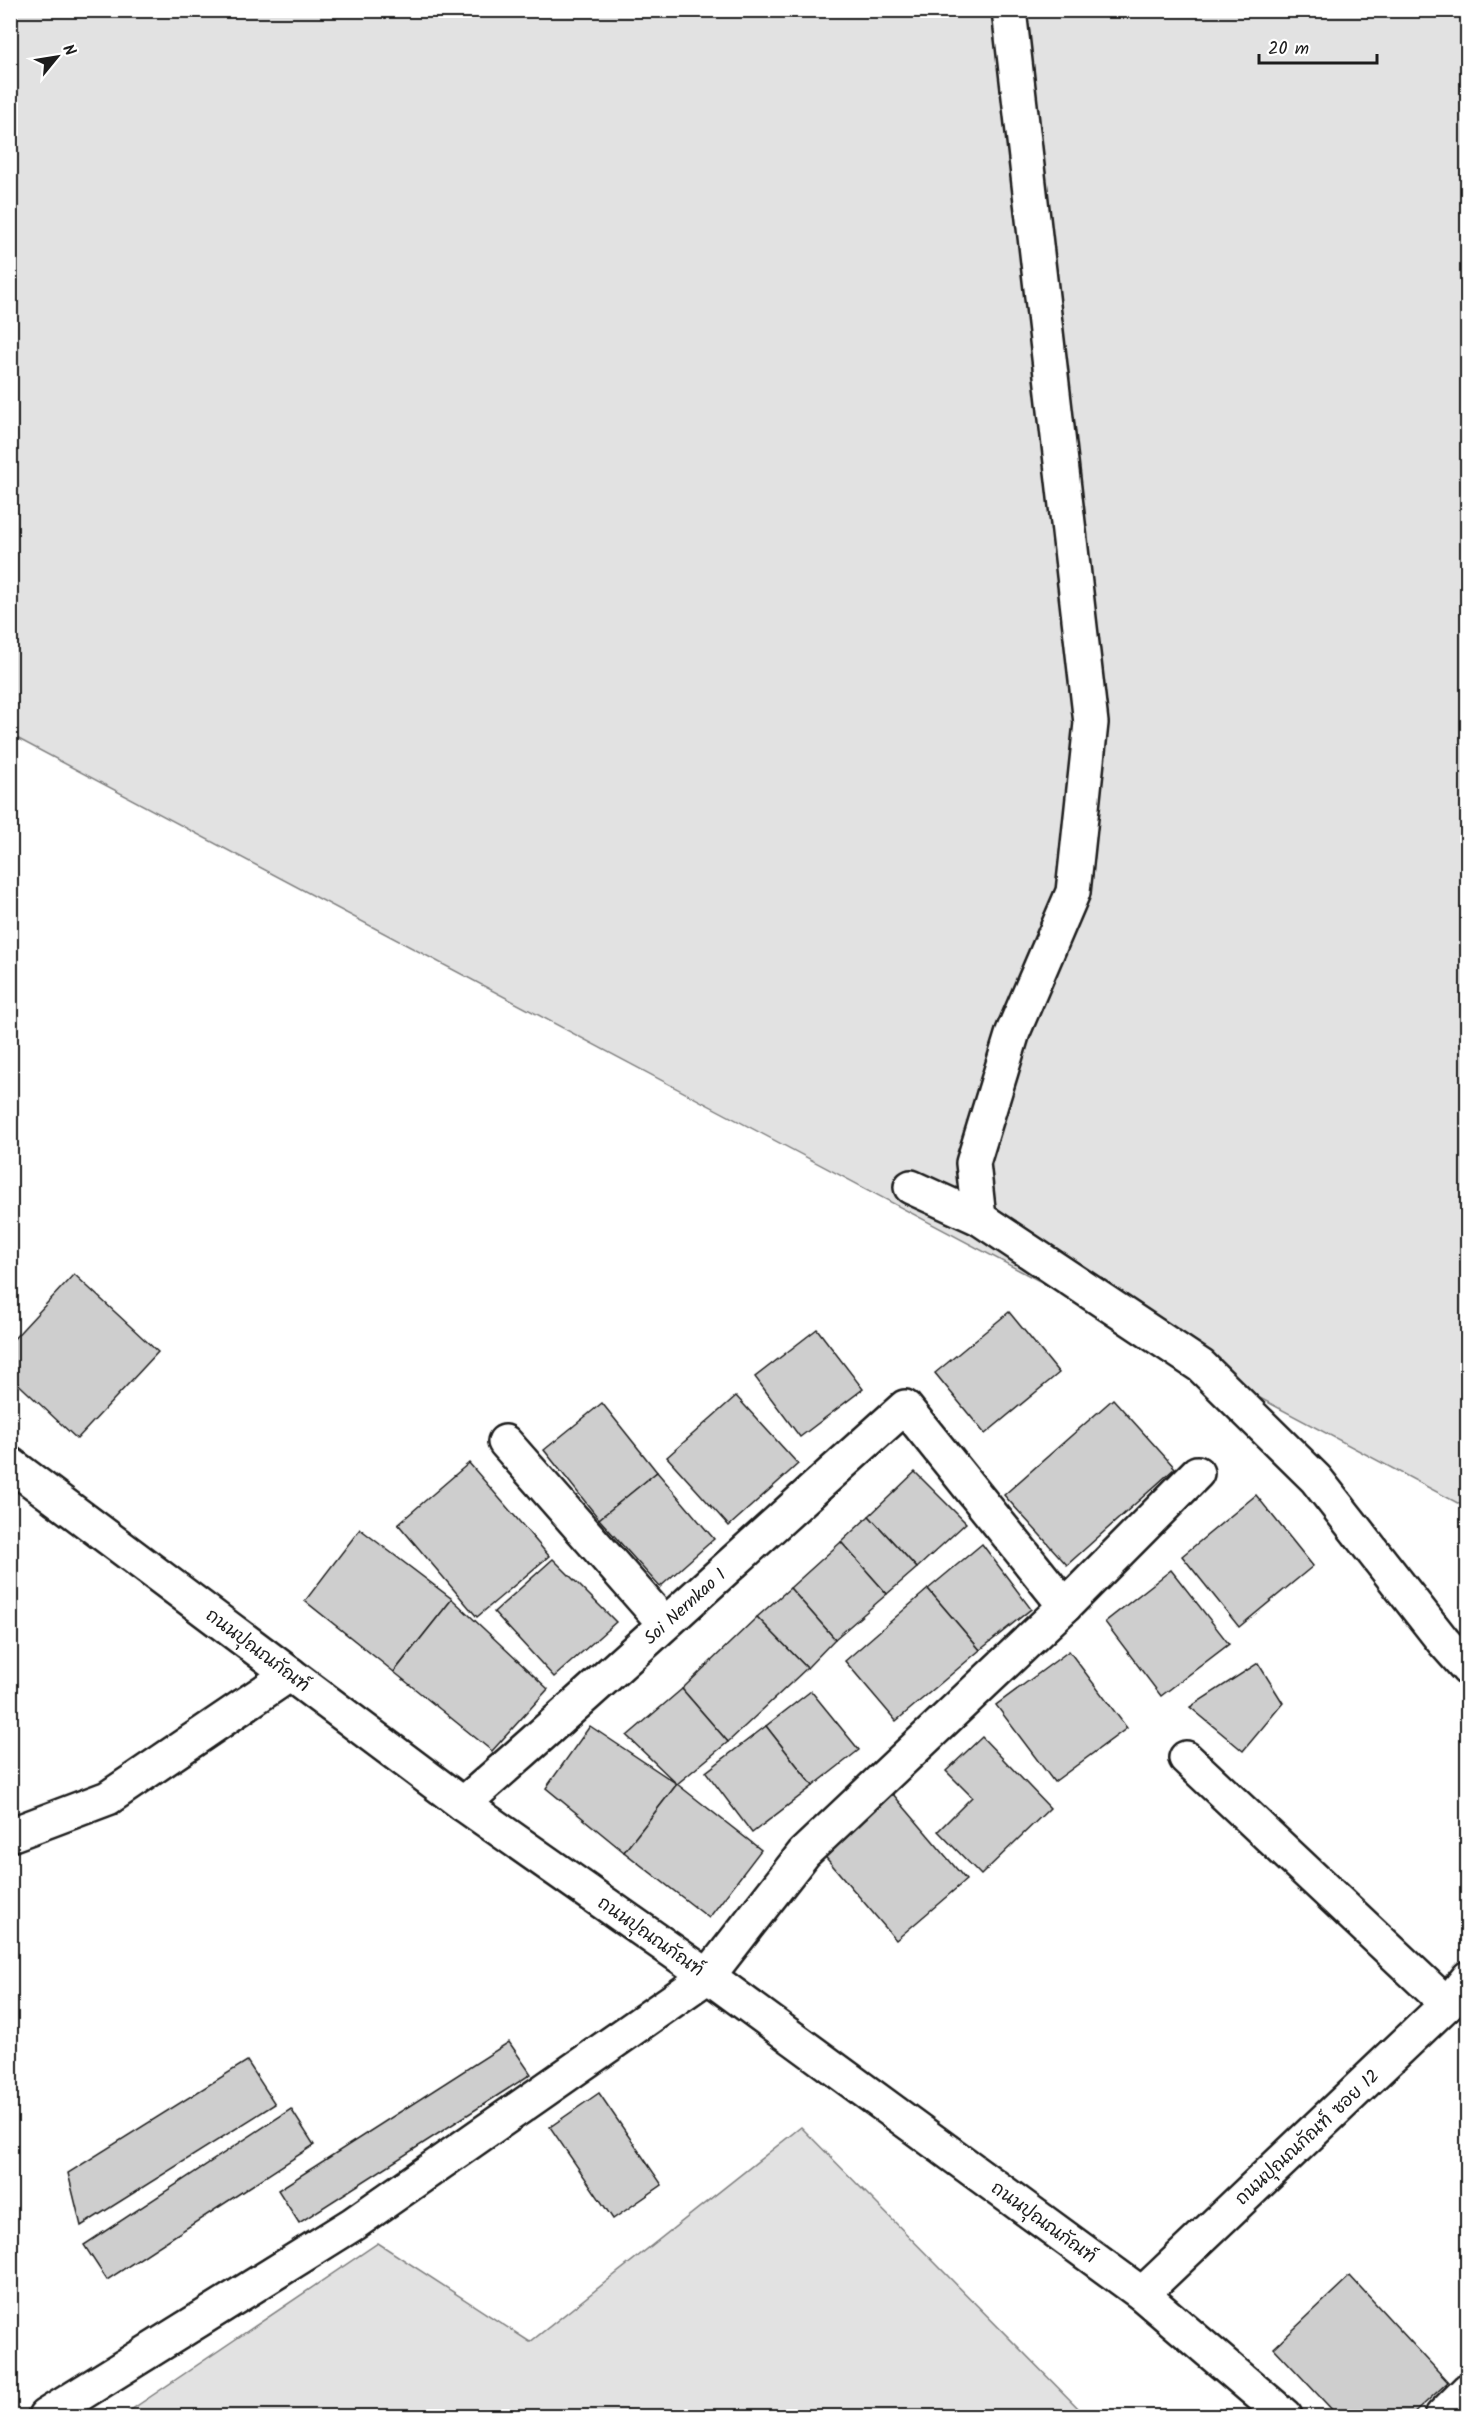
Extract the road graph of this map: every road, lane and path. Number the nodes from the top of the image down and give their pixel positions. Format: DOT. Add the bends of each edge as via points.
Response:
graph roads {
  1 [pos="1010,10"];
  2 [pos="911,1187"];
  3 [pos="979,1218"];
  4 [pos="506,1442"];
  5 [pos="10,1464"];
  6 [pos="1197,1473"];
  7 [pos="1065,1606"];
  8 [pos="664,1623"];
  9 [pos="1467,1669"];
  10 [pos="290,1674"];
  11 [pos="1186,1758"];
  12 [pos="463,1804"];
  13 [pos="10,1836"];
  14 [pos="708,1976"];
  15 [pos="1467,1978"];
  16 [pos="1447,2004"];
  17 [pos="1142,2294"];
  18 [pos="1467,2390"];
  19 [pos="45,2416"];
  20 [pos="1285,2416"];
  21 [pos="1442,2416"];
  1 -- 3 [label="street" via="1091,723 1073,892 1013,1032 973,1162"];
  2 -- 3 [label="street"];
  3 -- 9 [label="street" via="1201,1366 1316,1479"];
  4 -- 8 [label="street"];
  5 -- 10 [label="street, ถนนปุณณกัณฑ์"];
  6 -- 7 [label="street"];
  7 -- 8 [label="street, Soi Nernkao 1" via="905,1407"];
  7 -- 14 [label="street" via="804,1853"];
  8 -- 12 [label="street, Soi Nernkao 1" via="598,1687"];
  10 -- 12 [label="street, ถนนปุณณกัณฑ์"];
  10 -- 13 [label="street" via="108,1798"];
  11 -- 16 [label="street"];
  12 -- 14 [label="street, ถนนปุณณกัณฑ์"];
  14 -- 17 [label="street, ถนนปุณณกัณฑ์"];
  14 -- 19 [label="street" via="353,2224"];
  15 -- 16 [label="street, ถนนปุณณกัณฑ์ ซอย 12"];
  16 -- 17 [label="street, ถนนปุณณกัณฑ์ ซอย 12"];
  17 -- 20 [label="street, ถนนปุณณกัณฑ์"];
  18 -- 21 [label="street"];
}
